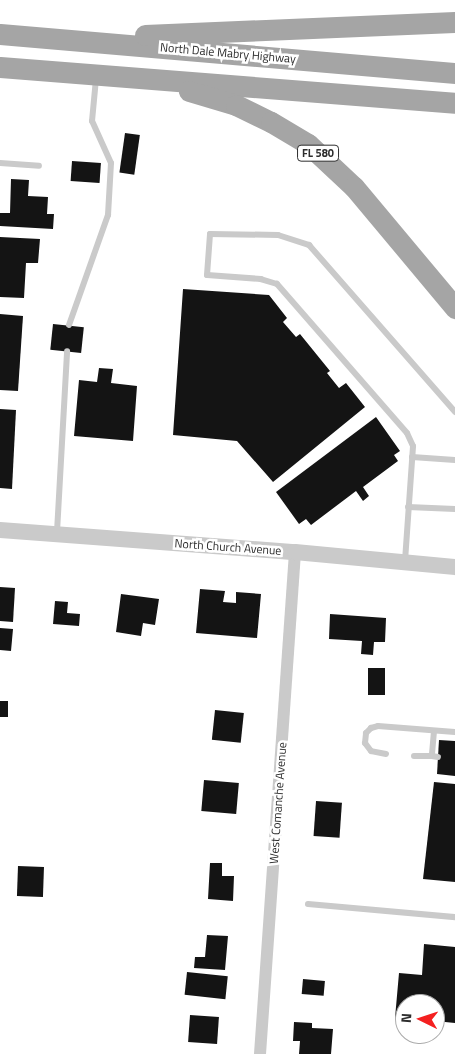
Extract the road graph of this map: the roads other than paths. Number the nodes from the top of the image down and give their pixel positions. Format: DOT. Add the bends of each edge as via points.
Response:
graph roads {
  1 [pos="455,22"];
  2 [pos="0,34"];
  3 [pos="58,38"];
  4 [pos="0,67"];
  5 [pos="455,73"];
  6 [pos="96,75"];
  7 [pos="128,78"];
  8 [pos="455,103"];
  9 [pos="0,164"];
  10 [pos="39,166"];
  11 [pos="455,308"];
  12 [pos="69,326"];
  13 [pos="67,351"];
  14 [pos="455,412"];
  15 [pos="412,457"];
  16 [pos="455,460"];
  17 [pos="408,507"];
  18 [pos="455,509"];
  19 [pos="0,530"];
  20 [pos="57,534"];
  21 [pos="296,552"];
  22 [pos="405,562"];
  23 [pos="455,567"];
  24 [pos="434,731"];
  25 [pos="455,732"];
  26 [pos="386,754"];
  27 [pos="414,756"];
  28 [pos="308,904"];
  29 [pos="455,916"];
  30 [pos="260,1054"];
  1 -- 3 [label="main road"];
  2 -- 3 [label="main road, North Dale Mabry Highway"];
  3 -- 5 [label="main road, North Dale Mabry Highway"];
  4 -- 6 [label="main road, FL 580"];
  6 -- 7 [label="main road, FL 580"];
  6 -- 12 [label="lane" via="92,122 111,163 108,215"];
  7 -- 8 [label="main road"];
  7 -- 11 [label="main road, FL 580" via="236,106 308,144 354,188"];
  9 -- 10 [label="lane"];
  13 -- 20 [label="lane"];
  14 -- 15 [label="lane" via="309,245 278,235 210,234 207,275 261,279 277,284 407,433 413,446"];
  15 -- 16 [label="lane"];
  15 -- 17 [label="lane"];
  17 -- 18 [label="lane"];
  17 -- 22 [label="lane"];
  19 -- 20 [label="street, North Church Avenue"];
  20 -- 21 [label="street, North Church Avenue"];
  21 -- 22 [label="street, North Church Avenue"];
  21 -- 30 [label="street, West Comanche Avenue"];
  22 -- 23 [label="street, North Church Avenue"];
  24 -- 25 [label="lane"];
  24 -- 26 [label="lane" via="371,728 366,733 365,742 371,751"];
  24 -- 27 [label="lane" via="435,757"];
  28 -- 29 [label="lane"];
}
